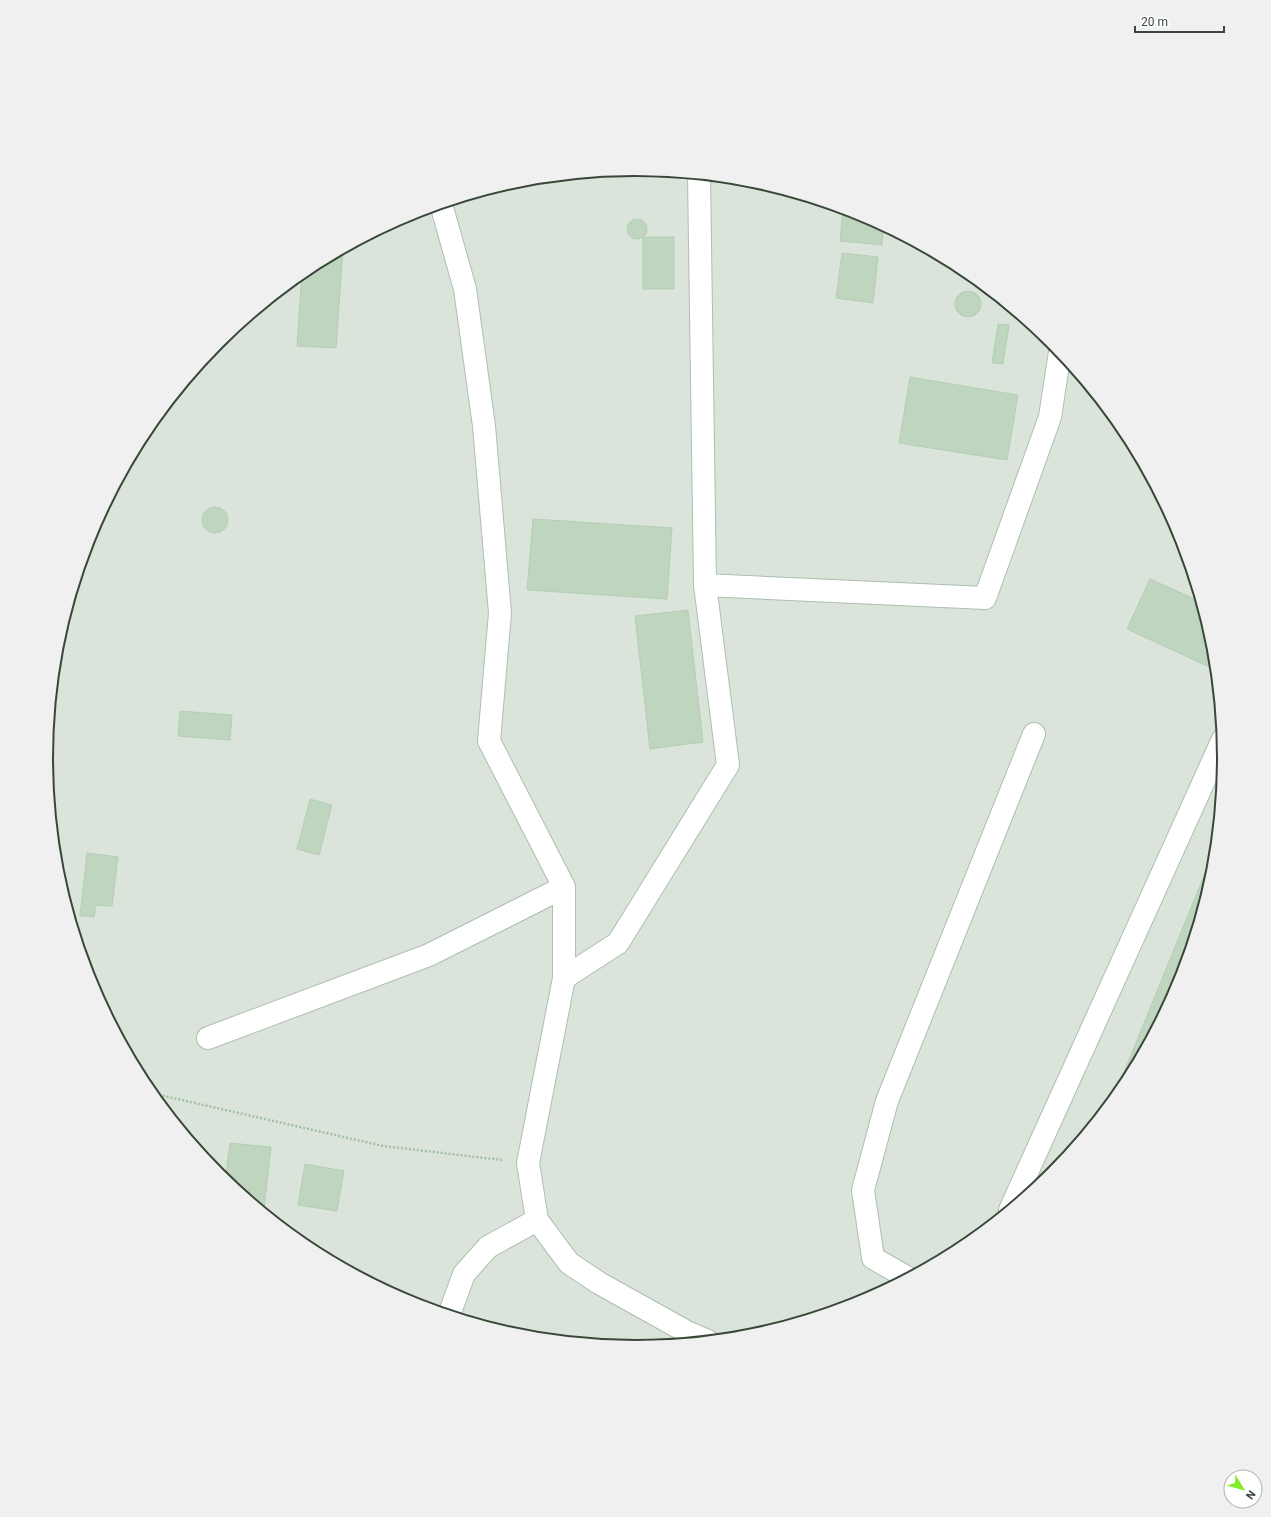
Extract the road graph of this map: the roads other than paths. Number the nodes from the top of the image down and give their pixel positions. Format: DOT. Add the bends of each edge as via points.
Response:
graph roads {
  1 [pos="699,180"];
  2 [pos="443,209"];
  3 [pos="1059,359"];
  4 [pos="705,586"];
  5 [pos="1034,734"];
  6 [pos="1218,750"];
  7 [pos="564,887"];
  8 [pos="564,978"];
  9 [pos="208,1038"];
  10 [pos="1014,1201"];
  11 [pos="537,1220"];
  12 [pos="904,1275"];
  13 [pos="451,1311"];
  14 [pos="699,1337"];
  1 -- 4 [label="street"];
  2 -- 7 [label="street" via="465,289 485,434 500,613 489,740"];
  3 -- 4 [label="street" via="1050,417 985,598"];
  4 -- 8 [label="street" via="728,765 618,943"];
  5 -- 12 [label="street" via="887,1101 863,1190 873,1258"];
  6 -- 10 [label="street"];
  7 -- 8 [label="street"];
  7 -- 9 [label="street" via="429,954"];
  8 -- 11 [label="street" via="528,1163"];
  11 -- 13 [label="street" via="488,1246 464,1274"];
  11 -- 14 [label="street" via="569,1263 599,1284"];
}
